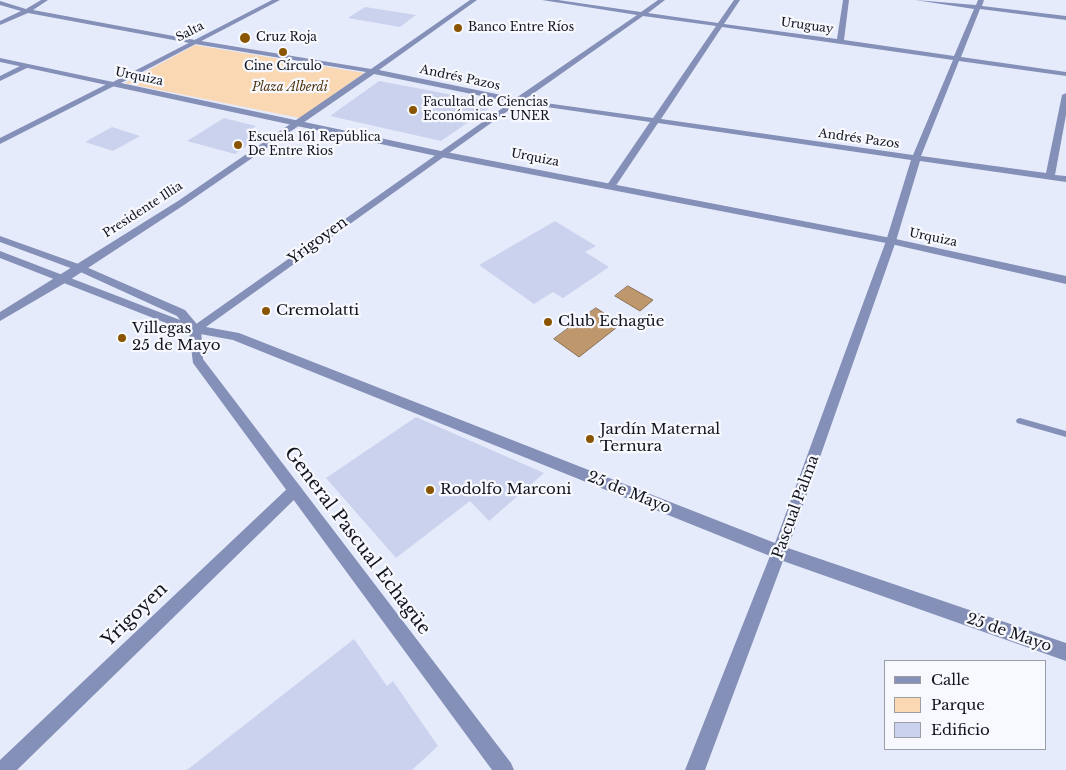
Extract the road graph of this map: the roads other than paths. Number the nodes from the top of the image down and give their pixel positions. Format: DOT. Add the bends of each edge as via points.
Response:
graph roads {
  1 [pos="44,0"];
  2 [pos="277,0"];
  3 [pos="474,0"];
  4 [pos="546,0"];
  5 [pos="662,0"];
  6 [pos="737,0"];
  7 [pos="846,0"];
  8 [pos="918,0"];
  9 [pos="0,3"];
  10 [pos="979,4"];
  11 [pos="27,11"];
  12 [pos="642,15"];
  13 [pos="1066,18"];
  14 [pos="0,23"];
  15 [pos="720,25"];
  16 [pos="196,42"];
  17 [pos="840,42"];
  18 [pos="956,57"];
  19 [pos="0,60"];
  20 [pos="27,66"];
  21 [pos="372,71"];
  22 [pos="1066,74"];
  23 [pos="0,79"];
  24 [pos="114,84"];
  25 [pos="1066,95"];
  26 [pos="518,101"];
  27 [pos="654,121"];
  28 [pos="300,123"];
  29 [pos="0,141"];
  30 [pos="441,154"];
  31 [pos="916,158"];
  32 [pos="1050,177"];
  33 [pos="1066,179"];
  34 [pos="612,186"];
  35 [pos="0,239"];
  36 [pos="891,241"];
  37 [pos="0,254"];
  38 [pos="80,268"];
  39 [pos="66,278"];
  40 [pos="1066,280"];
  41 [pos="0,317"];
  42 [pos="195,330"];
  43 [pos="1020,421"];
  44 [pos="1066,434"];
  45 [pos="295,490"];
  46 [pos="780,552"];
  47 [pos="1066,652"];
  48 [pos="3,770"];
  49 [pos="504,770"];
  50 [pos="695,770"];
  1 -- 11 [label="street"];
  2 -- 16 [label="street, Salta"];
  3 -- 21 [label="street, Presidente Illia"];
  4 -- 12 [label="street, Uruguay"];
  5 -- 12 [label="street, Yrigoyen"];
  6 -- 15 [label="street"];
  7 -- 17 [label="street"];
  8 -- 10 [label="street"];
  9 -- 11 [label="street, Andrés Pazos"];
  10 -- 13 [label="street"];
  10 -- 18 [label="street, Pascual Palma"];
  11 -- 14 [label="street"];
  11 -- 16 [label="street, Andrés Pazos"];
  12 -- 15 [label="street, Uruguay"];
  12 -- 26 [label="street, Yrigoyen"];
  15 -- 17 [label="street, Uruguay"];
  15 -- 27 [label="street"];
  16 -- 21 [label="street, Andrés Pazos"];
  16 -- 24 [label="street, Salta"];
  17 -- 18 [label="street, Uruguay"];
  18 -- 22 [label="street, Uruguay"];
  18 -- 31 [label="street, Pascual Palma"];
  19 -- 20 [label="street, Urquiza"];
  20 -- 23 [label="street"];
  20 -- 24 [label="street, Urquiza"];
  21 -- 26 [label="street, Andrés Pazos"];
  21 -- 28 [label="street, Presidente Illia"];
  24 -- 28 [label="street, Urquiza"];
  24 -- 29 [label="street, Salta"];
  25 -- 32 [label="street"];
  26 -- 27 [label="street, Andrés Pazos"];
  26 -- 30 [label="street, Yrigoyen"];
  27 -- 31 [label="street, Andrés Pazos"];
  27 -- 34 [label="street"];
  28 -- 30 [label="street, Urquiza"];
  28 -- 38 [label="street, Presidente Illia"];
  30 -- 34 [label="street, Urquiza"];
  30 -- 42 [label="street, Yrigoyen"];
  31 -- 32 [label="street, Andrés Pazos"];
  31 -- 36 [label="street, Pascual Palma"];
  32 -- 33 [label="street, Andrés Pazos"];
  34 -- 36 [label="street, Urquiza"];
  35 -- 38 [label="street"];
  36 -- 40 [label="street, Urquiza"];
  36 -- 46 [label="street, Pascual Palma"];
  37 -- 39 [label="street, 25 de Mayo"];
  38 -- 39 [label="street, Presidente Illia"];
  38 -- 42 [label="street" via="181,313"];
  39 -- 41 [label="street, Presidente Illia"];
  39 -- 42 [label="street, 25 de Mayo"];
  42 -- 45 [label="street, General Pascual Echagüe" via="197,360"];
  42 -- 46 [label="street, 25 de Mayo" via="235,336"];
  43 -- 44 [label="lane"];
  45 -- 48 [label="street, Yrigoyen"];
  45 -- 49 [label="street, General Pascual Echagüe"];
  46 -- 47 [label="street, 25 de Mayo"];
  46 -- 50 [label="street, Pascual Palma"];
}
